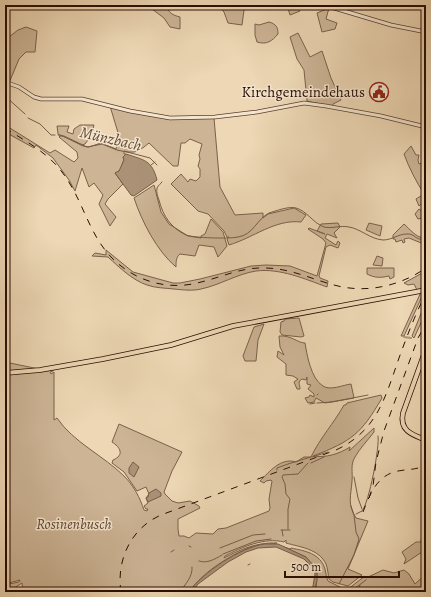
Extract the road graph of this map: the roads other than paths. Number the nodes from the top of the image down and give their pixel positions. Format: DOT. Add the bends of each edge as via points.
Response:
graph roads {
  1 [pos="324,5"];
  2 [pos="426,32"];
  3 [pos="5,82"];
  4 [pos="426,127"];
  5 [pos="426,290"];
  6 [pos="426,349"];
  7 [pos="5,373"];
  8 [pos="426,440"];
  1 -- 2 [label="street" via="391,25"];
  3 -- 4 [label="street" via="41,100 82,99 174,118 215,117 304,103"];
  5 -- 7 [label="main road" via="233,326 171,345 103,359"];
  6 -- 8 [label="main road" via="402,420 409,433"];
}
